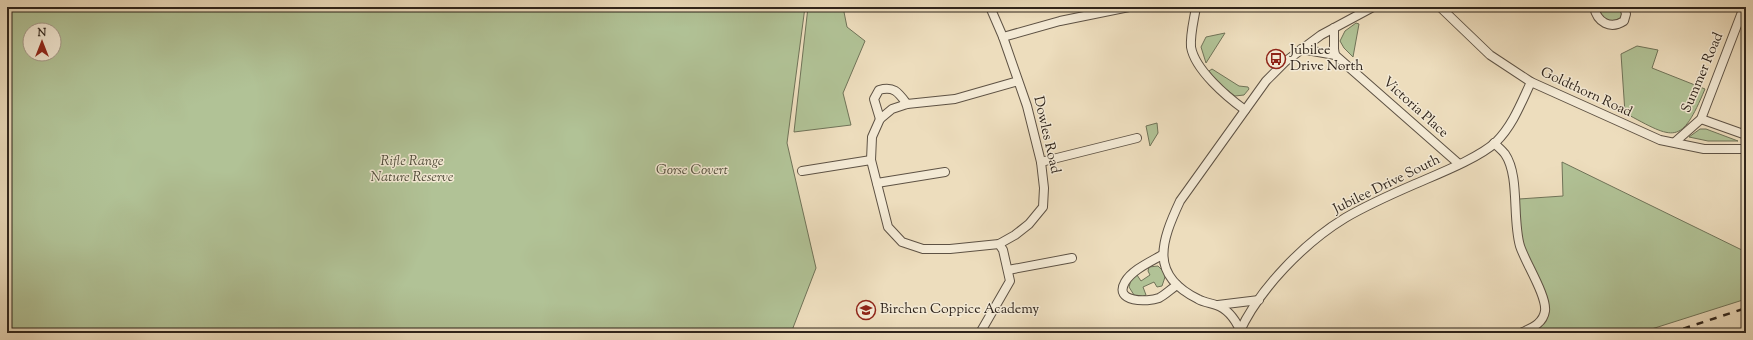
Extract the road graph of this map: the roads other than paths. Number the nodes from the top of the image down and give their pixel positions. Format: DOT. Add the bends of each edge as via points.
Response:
graph roads {
  1 [pos="990,7"];
  2 [pos="1130,7"];
  3 [pos="1196,7"];
  4 [pos="1373,7"];
  5 [pos="1440,7"];
  6 [pos="1594,7"];
  7 [pos="1624,7"];
  8 [pos="1744,7"];
  9 [pos="1334,28"];
  10 [pos="1003,37"];
  11 [pos="1301,49"];
  12 [pos="1335,55"];
  13 [pos="1018,81"];
  14 [pos="1531,82"];
  15 [pos="907,104"];
  16 [pos="1245,110"];
  17 [pos="1701,118"];
  18 [pos="880,119"];
  19 [pos="1746,135"];
  20 [pos="1137,138"];
  21 [pos="1675,142"];
  22 [pos="1494,144"];
  23 [pos="1746,148"];
  24 [pos="871,160"];
  25 [pos="1041,162"];
  26 [pos="1459,164"];
  27 [pos="802,171"];
  28 [pos="945,172"];
  29 [pos="877,183"];
  30 [pos="999,244"];
  31 [pos="1162,255"];
  32 [pos="1072,258"];
  33 [pos="1008,270"];
  34 [pos="1177,285"];
  35 [pos="1259,300"];
  36 [pos="1218,306"];
  37 [pos="1240,332"];
  38 [pos="980,333"];
  39 [pos="1521,333"];
  1 -- 10 [label="street"];
  2 -- 10 [label="street" via="1060,21"];
  3 -- 16 [label="street" via="1192,30 1192,48 1196,59 1216,86"];
  4 -- 9 [label="street"];
  5 -- 14 [label="street, Goldthorn Road" via="1490,55"];
  6 -- 7 [label="street" via="1596,16 1604,23 1612,25 1624,21"];
  8 -- 17 [label="street, Summer Road"];
  9 -- 11 [label="street"];
  9 -- 12 [label="street"];
  10 -- 13 [label="street"];
  11 -- 12 [label="street"];
  11 -- 16 [label="street" via="1266,81"];
  12 -- 26 [label="street, Victoria Place"];
  13 -- 15 [label="street, Dowles Road" via="955,99"];
  13 -- 25 [label="street, Dowles Road"];
  14 -- 21 [label="street, Goldthorn Road" via="1626,126 1660,140"];
  14 -- 22 [label="street, Jubilee Drive South" via="1508,129"];
  15 -- 18 [label="street, Dowles Road" via="892,109"];
  15 -- 18 [label="street" via="898,92 888,88 879,90 874,99"];
  16 -- 31 [label="street" via="1180,201 1170,223"];
  17 -- 19 [label="street"];
  17 -- 21 [label="street, Summer Road"];
  18 -- 24 [label="street, Dowles Road" via="872,137"];
  20 -- 25 [label="street"];
  21 -- 23 [label="street, Goldthorn Road" via="1704,149"];
  22 -- 26 [label="street, Jubilee Drive South"];
  22 -- 39 [label="street" via="1504,152 1509,161 1520,246 1545,310 1535,326"];
  24 -- 27 [label="street"];
  24 -- 29 [label="street, Dowles Road"];
  25 -- 30 [label="street, Dowles Road" via="1043,207 1029,224"];
  26 -- 35 [label="street, Jubilee Drive South" via="1345,218 1312,241 1282,271"];
  28 -- 29 [label="street"];
  29 -- 30 [label="street, Dowles Road" via="888,227 902,242 924,249"];
  30 -- 33 [label="street"];
  31 -- 34 [label="street" via="1166,271"];
  31 -- 34 [label="street" via="1125,281 1122,287 1125,295 1131,300 1154,299"];
  32 -- 33 [label="street"];
  33 -- 38 [label="street" via="1010,281"];
  34 -- 36 [label="street" via="1198,299"];
  35 -- 36 [label="street"];
  35 -- 37 [label="street, Jubilee Drive South"];
  36 -- 37 [label="street" via="1233,317"];
}
